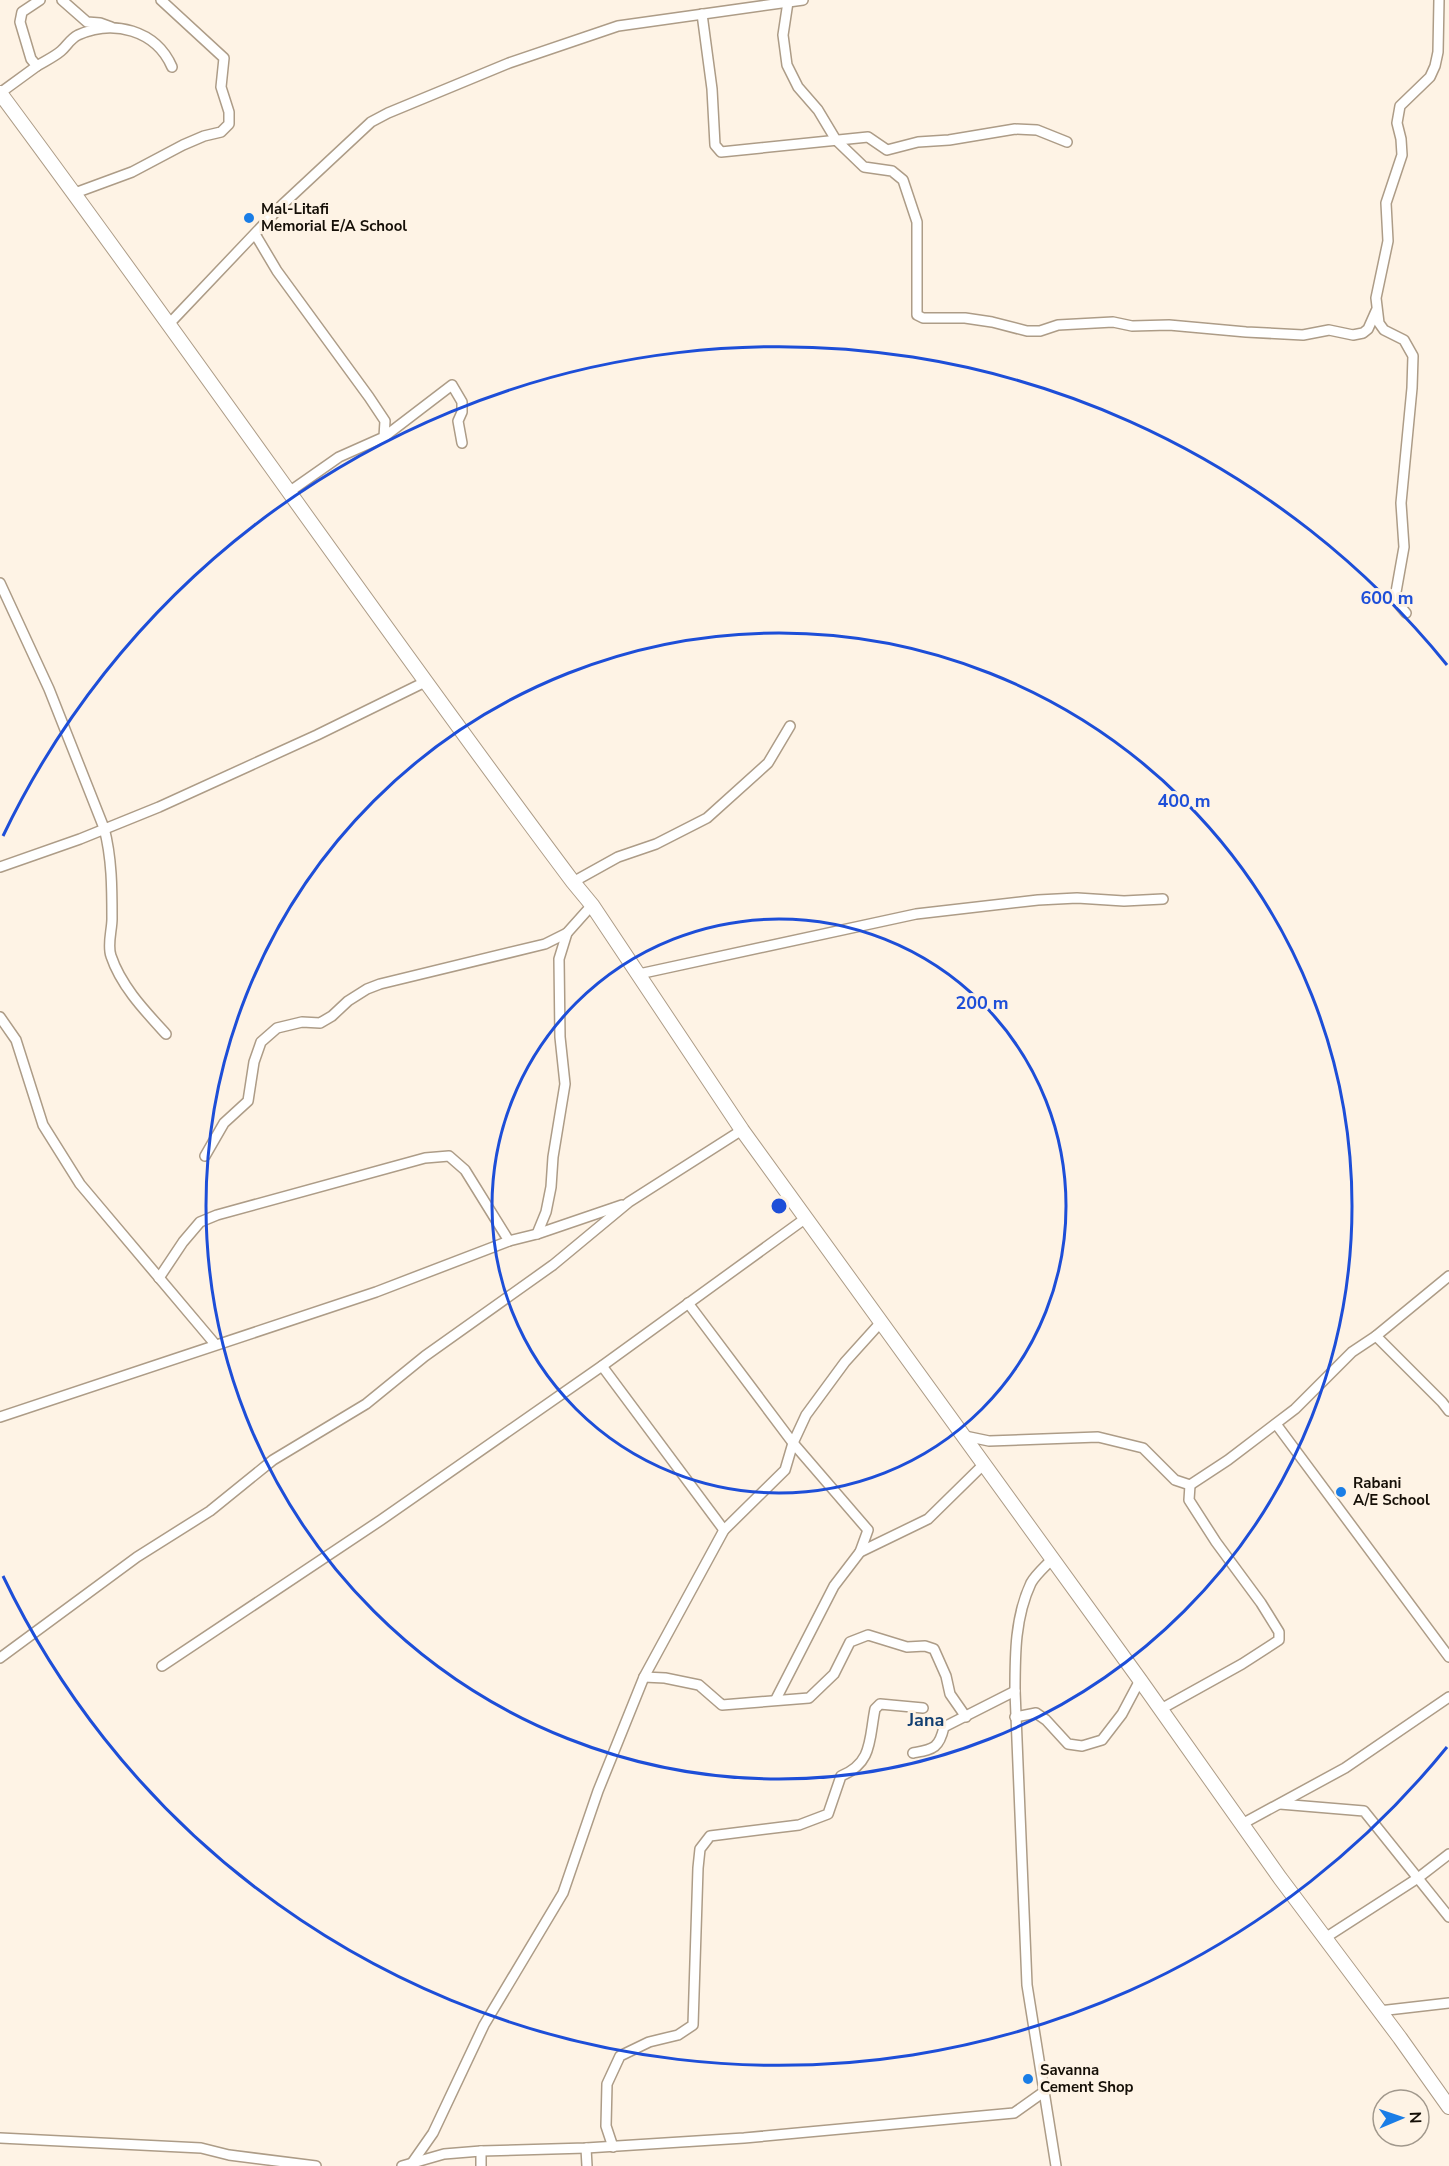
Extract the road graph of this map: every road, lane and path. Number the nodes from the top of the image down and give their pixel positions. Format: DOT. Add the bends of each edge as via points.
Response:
graph roads {
  1 [pos="40,0"];
  2 [pos="62,0"];
  3 [pos="161,0"];
  4 [pos="804,0"];
  5 [pos="1435,0"];
  6 [pos="1439,0"];
  7 [pos="787,1"];
  8 [pos="1439,13"];
  9 [pos="702,14"];
  10 [pos="112,27"];
  11 [pos="37,66"];
  12 [pos="172,67"];
  13 [pos="0,93"];
  14 [pos="836,140"];
  15 [pos="1067,142"];
  16 [pos="75,193"];
  17 [pos="255,234"];
  18 [pos="1376,312"];
  19 [pos="169,324"];
  20 [pos="384,437"];
  21 [pos="462,443"];
  22 [pos="290,492"];
  23 [pos="0,583"];
  24 [pos="1406,613"];
  25 [pos="425,682"];
  26 [pos="790,726"];
  27 [pos="104,828"];
  28 [pos="0,867"];
  29 [pos="573,882"];
  30 [pos="1163,899"];
  31 [pos="592,905"];
  32 [pos="567,933"];
  33 [pos="639,974"];
  34 [pos="0,1017"];
  35 [pos="166,1034"];
  36 [pos="742,1130"];
  37 [pos="205,1156"];
  38 [pos="629,1202"];
  39 [pos="806,1218"];
  40 [pos="537,1234"];
  41 [pos="509,1240"];
  42 [pos="1449,1276"];
  43 [pos="159,1278"];
  44 [pos="687,1303"];
  45 [pos="882,1321"];
  46 [pos="1376,1336"];
  47 [pos="215,1344"];
  48 [pos="602,1366"];
  49 [pos="1449,1411"];
  50 [pos="0,1417"];
  51 [pos="1276,1424"];
  52 [pos="965,1436"];
  53 [pos="793,1443"];
  54 [pos="984,1464"];
  55 [pos="1190,1485"];
  56 [pos="724,1530"];
  57 [pos="860,1552"];
  58 [pos="1053,1558"];
  59 [pos="1449,1657"];
  60 [pos="0,1658"];
  61 [pos="162,1666"];
  62 [pos="644,1677"];
  63 [pos="1140,1680"];
  64 [pos="1015,1691"];
  65 [pos="1449,1697"];
  66 [pos="776,1699"];
  67 [pos="922,1708"];
  68 [pos="1161,1709"];
  69 [pos="966,1717"];
  70 [pos="1015,1717"];
  71 [pos="913,1753"];
  72 [pos="1280,1804"];
  73 [pos="1242,1824"];
  74 [pos="1449,1854"];
  75 [pos="1418,1878"];
  76 [pos="1449,1917"];
  77 [pos="1324,1938"];
  78 [pos="1449,2003"];
  79 [pos="1379,2010"];
  80 [pos="1045,2091"];
  81 [pos="1449,2107"];
  82 [pos="0,2138"];
  83 [pos="613,2147"];
  84 [pos="586,2148"];
  85 [pos="481,2151"];
  86 [pos="407,2164"];
  87 [pos="315,2166"];
  88 [pos="481,2166"];
  89 [pos="587,2166"];
  90 [pos="1056,2166"];
  1 -- 11 [label="street" via="22,12 20,22 31,59"];
  2 -- 10 [label="street" via="87,22"];
  3 -- 16 [label="street" via="224,58 221,87 229,124 221,132 183,145 132,172"];
  4 -- 7 [label="street"];
  5 -- 8 [label="street"];
  6 -- 8 [label="street"];
  7 -- 9 [label="street"];
  7 -- 14 [label="street" via="783,35 787,65"];
  8 -- 18 [label="street" via="1435,66 1430,77 1400,106 1397,123 1402,156 1386,203 1388,241"];
  9 -- 14 [label="street" via="715,145 721,152"];
  9 -- 17 [label="street" via="618,26 509,63 388,113 371,122"];
  10 -- 11 [label="street" via="80,34"];
  10 -- 12 [label="street" via="148,37 167,55"];
  11 -- 13 [label="street"];
  13 -- 16 [label="main road"];
  14 -- 15 [label="street" via="868,137 887,150 1015,129 1037,130"];
  14 -- 18 [label="street" via="864,167 892,171 903,180 916,222 917,315 923,318 965,318 1027,331 1113,322 1303,335 1329,330 1353,335 1368,329"];
  16 -- 19 [label="main road"];
  17 -- 19 [label="street"];
  17 -- 20 [label="street" via="277,271 385,421"];
  18 -- 24 [label="street" via="1384,330 1404,340 1413,356 1401,503 1404,547 1396,592 1397,602"];
  19 -- 22 [label="main road"];
  20 -- 21 [label="street" via="452,385 462,402 458,421"];
  20 -- 22 [label="street" via="339,457"];
  22 -- 25 [label="main road"];
  23 -- 27 [label="street" via="49,689"];
  25 -- 27 [label="street" via="159,807"];
  25 -- 29 [label="main road"];
  26 -- 29 [label="street" via="768,763 707,818 656,844 618,857"];
  27 -- 28 [label="street"];
  27 -- 35 [label="street" via="110,852 110,953 138,1004"];
  29 -- 31 [label="main road"];
  30 -- 33 [label="street" via="1038,900 916,914"];
  31 -- 32 [label="street"];
  31 -- 33 [label="main road"];
  32 -- 37 [label="street" via="545,944 380,984 348,1001 320,1023 302,1022 277,1028 261,1041 248,1101 224,1123"];
  32 -- 40 [label="street" via="559,958 565,1084 551,1187"];
  33 -- 36 [label="main road"];
  34 -- 43 [label="street" via="16,1040 43,1125 80,1184"];
  36 -- 38 [label="street"];
  36 -- 39 [label="main road"];
  38 -- 40 [label="street"];
  38 -- 60 [label="street" via="553,1265 425,1356 366,1404 273,1460 210,1511 137,1557"];
  39 -- 44 [label="street"];
  39 -- 45 [label="main road"];
  40 -- 41 [label="street"];
  41 -- 43 [label="street" via="465,1170 449,1156 425,1158 208,1218 183,1242"];
  41 -- 47 [label="street" via="376,1292"];
  42 -- 46 [label="street"];
  43 -- 47 [label="street"];
  44 -- 48 [label="street"];
  44 -- 53 [label="street"];
  45 -- 52 [label="main road"];
  45 -- 53 [label="street" via="806,1415"];
  46 -- 49 [label="street"];
  46 -- 51 [label="street" via="1352,1352"];
  47 -- 50 [label="street"];
  48 -- 56 [label="street"];
  48 -- 61 [label="street"];
  51 -- 55 [label="street"];
  51 -- 59 [label="street"];
  52 -- 54 [label="main road"];
  52 -- 55 [label="street" via="989,1441 1098,1437 1143,1448 1175,1480"];
  53 -- 56 [label="street" via="785,1470"];
  53 -- 57 [label="street" via="868,1530"];
  54 -- 57 [label="street" via="928,1519"];
  54 -- 58 [label="main road"];
  55 -- 68 [label="street" via="1189,1500 1261,1603 1279,1632 1279,1640"];
  56 -- 62 [label="street"];
  57 -- 66 [label="street" via="834,1586"];
  58 -- 63 [label="main road"];
  58 -- 64 [label="street" via="1032,1581 1020,1616 1014,1647"];
  62 -- 66 [label="street" via="699,1685 722,1704"];
  62 -- 86 [label="street" via="598,1791 563,1893 484,2025 433,2133"];
  63 -- 68 [label="main road"];
  63 -- 70 [label="street" via="1102,1740 1082,1746 1068,1744 1036,1713"];
  64 -- 69 [label="street"];
  64 -- 70 [label="street"];
  65 -- 72 [label="street" via="1346,1768"];
  66 -- 69 [label="street" via="809,1698 834,1674 850,1642 868,1635 906,1647 934,1649 950,1694"];
  67 -- 83 [label="street" via="880,1704 875,1709 866,1759 841,1776 828,1814 799,1825 710,1836 700,1849 693,2025 678,2035 649,2042 620,2056 607,2084 606,2126"];
  68 -- 73 [label="main road"];
  69 -- 71 [label="street" via="944,1727 941,1742 931,1750"];
  70 -- 80 [label="street" via="1027,1985"];
  72 -- 73 [label="street"];
  72 -- 75 [label="street" via="1364,1811"];
  73 -- 77 [label="main road"];
  74 -- 75 [label="street"];
  75 -- 76 [label="street"];
  75 -- 77 [label="street"];
  77 -- 79 [label="main road"];
  78 -- 79 [label="street"];
  79 -- 81 [label="main road"];
  80 -- 83 [label="street" via="1014,2113"];
  80 -- 90 [label="street"];
  82 -- 87 [label="street" via="201,2148"];
  83 -- 84 [label="street"];
  84 -- 85 [label="street"];
  84 -- 89 [label="street"];
  85 -- 86 [label="street" via="444,2154"];
  85 -- 88 [label="street"];
}
